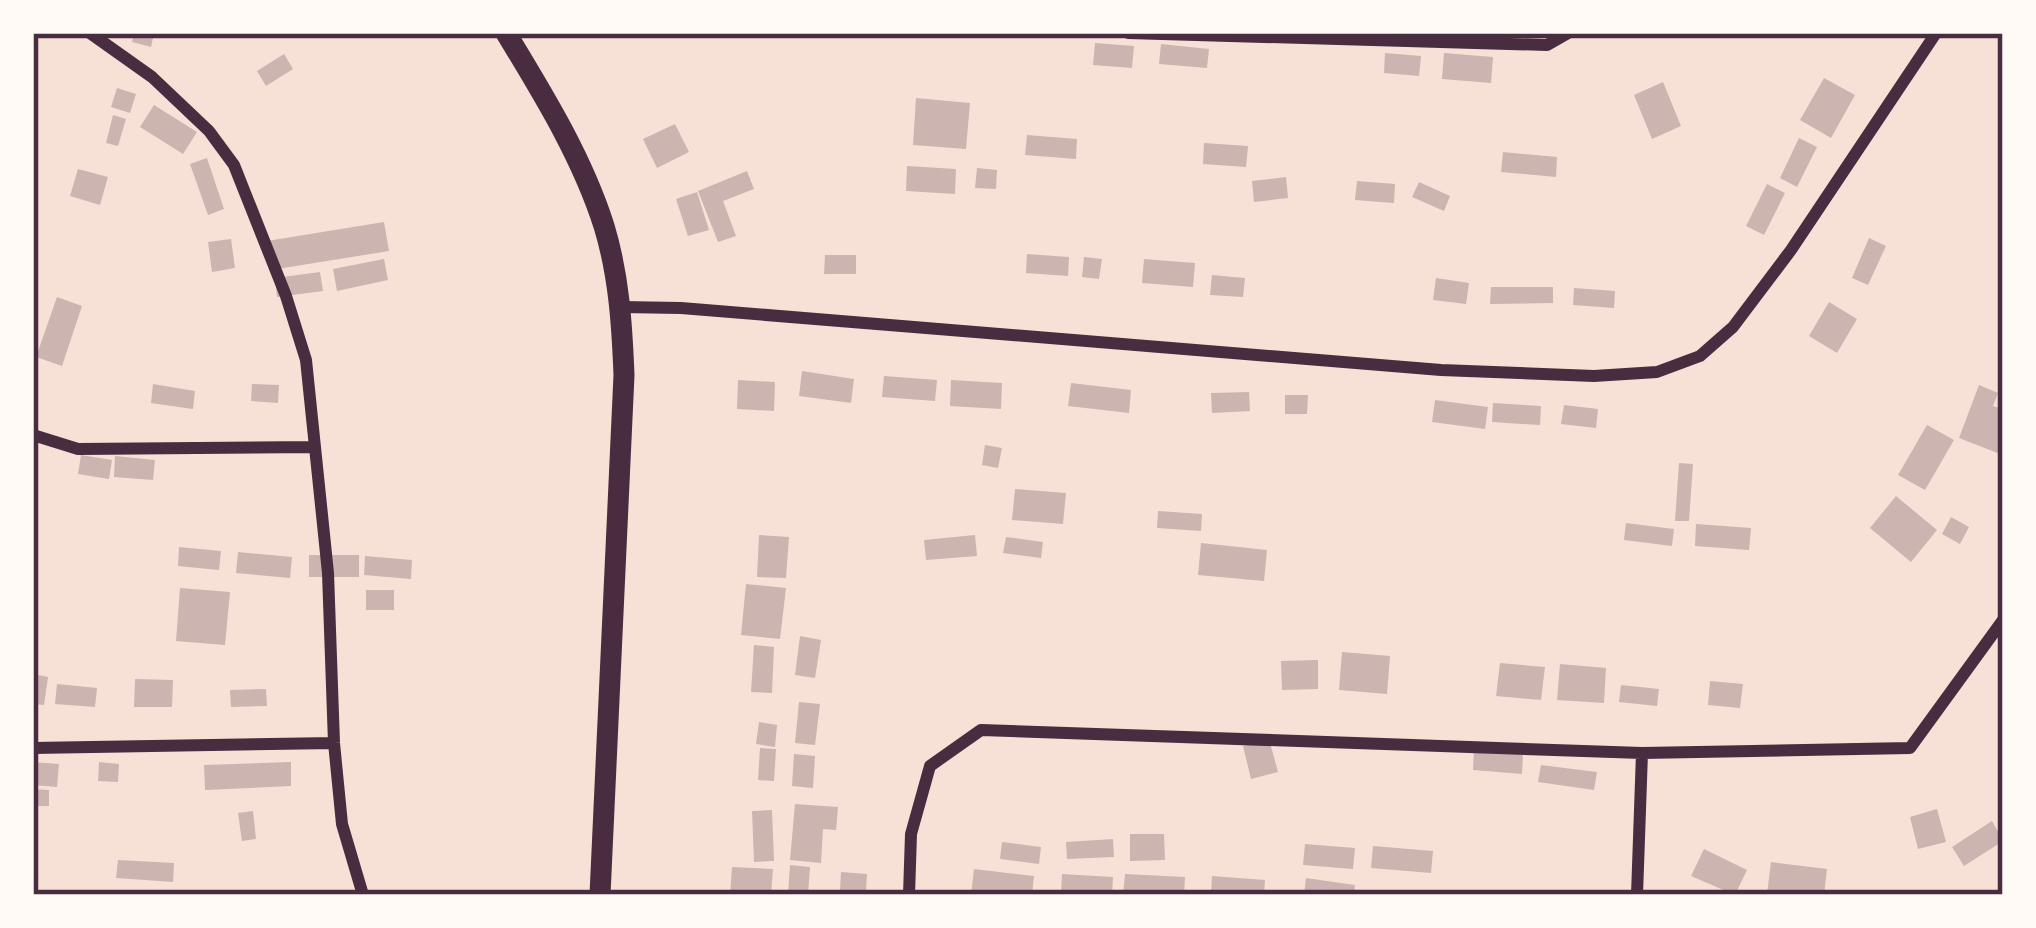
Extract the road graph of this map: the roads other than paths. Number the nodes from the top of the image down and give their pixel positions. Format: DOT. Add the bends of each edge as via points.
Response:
graph roads {
  1 [pos="90,33"];
  2 [pos="506,33"];
  3 [pos="1128,33"];
  4 [pos="1568,33"];
  5 [pos="1936,33"];
  6 [pos="621,307"];
  7 [pos="33,435"];
  8 [pos="314,447"];
  9 [pos="2003,620"];
  10 [pos="334,743"];
  11 [pos="33,748"];
  12 [pos="1642,753"];
  13 [pos="363,895"];
  14 [pos="600,895"];
  15 [pos="910,895"];
  16 [pos="1637,895"];
  1 -- 8 [label="street" via="184,104 234,165 306,360"];
  2 -- 6 [label="street" via="566,134 604,226"];
  3 -- 4 [label="street" via="1547,45"];
  5 -- 6 [label="street" via="1733,327 1700,356 1657,372 1441,370"];
  6 -- 14 [label="street"];
  7 -- 8 [label="street" via="78,449"];
  8 -- 10 [label="street"];
  9 -- 12 [label="street" via="1910,748"];
  10 -- 11 [label="street"];
  10 -- 13 [label="street" via="343,824"];
  12 -- 15 [label="street" via="980,730 930,766 911,834"];
  12 -- 16 [label="street"];
}
